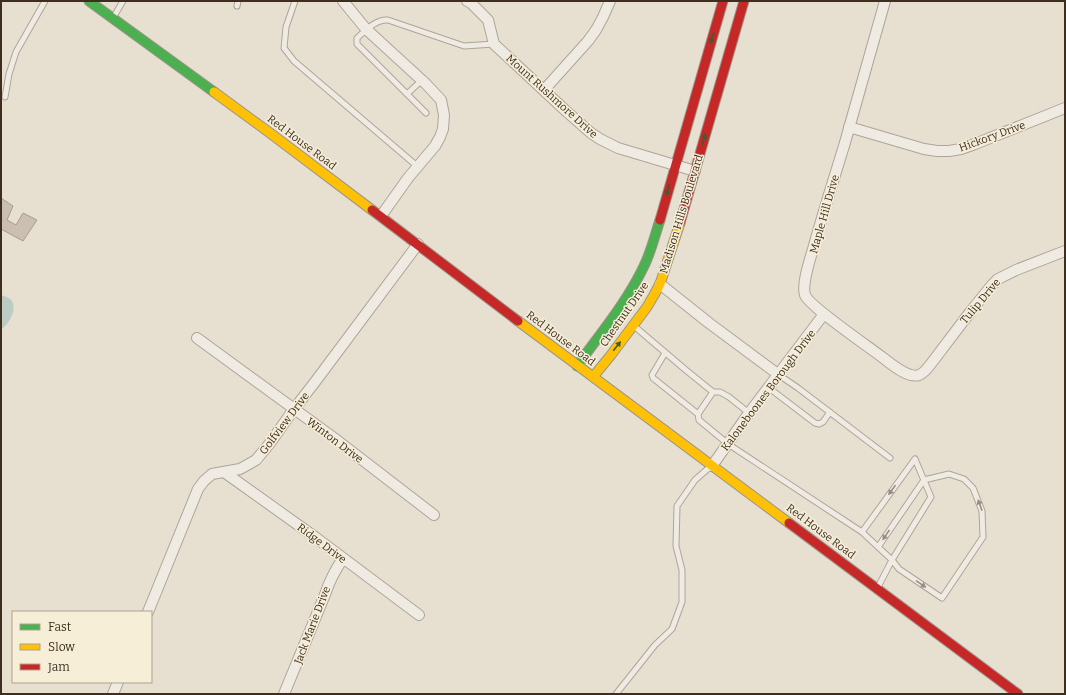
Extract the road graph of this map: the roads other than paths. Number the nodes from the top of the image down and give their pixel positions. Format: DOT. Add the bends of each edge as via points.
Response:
graph roads {
  1 [pos="45,1"];
  2 [pos="89,1"];
  3 [pos="123,1"];
  4 [pos="295,1"];
  5 [pos="343,1"];
  6 [pos="467,1"];
  7 [pos="610,1"];
  8 [pos="723,1"];
  9 [pos="744,1"];
  10 [pos="885,1"];
  11 [pos="113,19"];
  12 [pos="366,29"];
  13 [pos="494,44"];
  14 [pos="422,80"];
  15 [pos="544,90"];
  16 [pos="407,94"];
  17 [pos="5,97"];
  18 [pos="1065,108"];
  19 [pos="426,113"];
  20 [pos="849,127"];
  21 [pos="676,165"];
  22 [pos="417,166"];
  23 [pos="691,169"];
  24 [pos="381,216"];
  25 [pos="418,244"];
  26 [pos="1065,251"];
  27 [pos="660,284"];
  28 [pos="824,314"];
  29 [pos="634,325"];
  30 [pos="197,338"];
  31 [pos="665,352"];
  32 [pos="577,366"];
  33 [pos="779,375"];
  34 [pos="593,376"];
  35 [pos="914,376"];
  36 [pos="768,388"];
  37 [pos="713,392"];
  38 [pos="294,409"];
  39 [pos="830,412"];
  40 [pos="750,413"];
  41 [pos="698,414"];
  42 [pos="728,444"];
  43 [pos="890,458"];
  44 [pos="712,466"];
  45 [pos="224,472"];
  46 [pos="924,480"];
  47 [pos="434,515"];
  48 [pos="862,532"];
  49 [pos="878,547"];
  50 [pos="343,558"];
  51 [pos="892,560"];
  52 [pos="877,588"];
  53 [pos="148,611"];
  54 [pos="418,615"];
  55 [pos="118,683"];
  56 [pos="113,694"];
  57 [pos="284,694"];
  58 [pos="616,694"];
  59 [pos="1018,694"];
  1 -- 17 [label="lane" via="16,52"];
  2 -- 11 [label="main road, Red House Road"];
  3 -- 11 [label="lane"];
  4 -- 22 [label="lane" via="286,27 284,48 294,61"];
  5 -- 12 [label="street"];
  6 -- 13 [label="street" via="488,20"];
  7 -- 15 [label="street" via="588,41"];
  8 -- 21 [label="main road, Madison Hills Boulevard, one-way"];
  23 -- 9 [label="main road, Madison Hills Boulevard, one-way"];
  10 -- 20 [label="street, Maple Hill Drive"];
  11 -- 24 [label="main road, Red House Road"];
  12 -- 13 [label="lane" via="381,20 388,20 464,46"];
  12 -- 14 [label="street"];
  12 -- 16 [label="lane" via="357,38 357,44"];
  13 -- 15 [label="street, Mount Rushmore Drive"];
  14 -- 16 [label="lane"];
  14 -- 22 [label="street" via="441,100 444,115 440,137"];
  15 -- 21 [label="street, Mount Rushmore Drive" via="600,139 618,148"];
  16 -- 19 [label="lane"];
  18 -- 20 [label="street, Hickory Drive" via="975,144 949,151 924,149"];
  20 -- 28 [label="street, Maple Hill Drive" via="804,288 805,296"];
  21 -- 23 [label="street, Mount Rushmore Drive"];
  21 -- 32 [label="main road, Madison Hills Boulevard, one-way" via="658,230 642,270"];
  22 -- 24 [label="street"];
  23 -- 27 [label="main road, Madison Hills Boulevard" via="676,236"];
  24 -- 25 [label="main road, Red House Road"];
  25 -- 32 [label="main road, Red House Road"];
  25 -- 38 [label="street, Golfview Drive"];
  26 -- 35 [label="street, Tulip Drive" via="998,279 924,372"];
  27 -- 29 [label="main road, Chestnut Drive"];
  27 -- 33 [label="street, Madison Hills Boulevard"];
  28 -- 33 [label="street, Kaloneboones Borough Drive"];
  28 -- 35 [label="street, Maple Hill Drive" via="893,365"];
  29 -- 31 [label="lane"];
  34 -- 29 [label="main road, Chestnut Drive, one-way"];
  30 -- 38 [label="street, Winton Drive"];
  31 -- 37 [label="lane"];
  31 -- 41 [label="lane" via="652,375 653,378"];
  32 -- 34 [label="main road, Red House Road"];
  33 -- 36 [label="street, Kaloneboones Borough Drive"];
  33 -- 39 [label="lane"];
  34 -- 44 [label="main road, Red House Road"];
  36 -- 39 [label="lane" via="815,423 823,422"];
  36 -- 40 [label="street, Kaloneboones Borough Drive"];
  37 -- 40 [label="lane" via="720,392 729,397"];
  37 -- 41 [label="lane"];
  38 -- 45 [label="street, Golfview Drive" via="256,460 240,469"];
  38 -- 47 [label="street, Winton Drive"];
  39 -- 43 [label="lane"];
  40 -- 42 [label="street, Kaloneboones Borough Drive"];
  41 -- 42 [label="lane" via="699,420"];
  42 -- 44 [label="street, Kaloneboones Borough Drive"];
  42 -- 48 [label="lane"];
  44 -- 52 [label="main road, Red House Road"];
  44 -- 58 [label="lane" via="695,480 677,506 676,546 682,570 682,602 672,629 654,645"];
  45 -- 50 [label="street, Ridge Drive"];
  45 -- 53 [label="street, Golfview Drive" via="212,474 198,489"];
  46 -- 48 [label="lane, one-way" via="915,459"];
  46 -- 49 [label="lane, one-way"];
  46 -- 51 [label="lane" via="931,497"];
  51 -- 46 [label="lane, one-way" via="899,569 942,598 983,537 982,511 973,488 964,479 949,474"];
  48 -- 49 [label="lane"];
  49 -- 51 [label="lane"];
  50 -- 54 [label="street, Ridge Drive"];
  50 -- 57 [label="street, Jack Marie Drive" via="332,575"];
  51 -- 52 [label="lane"];
  52 -- 59 [label="main road, Red House Road"];
  55 -- 56 [label="street"];
}
